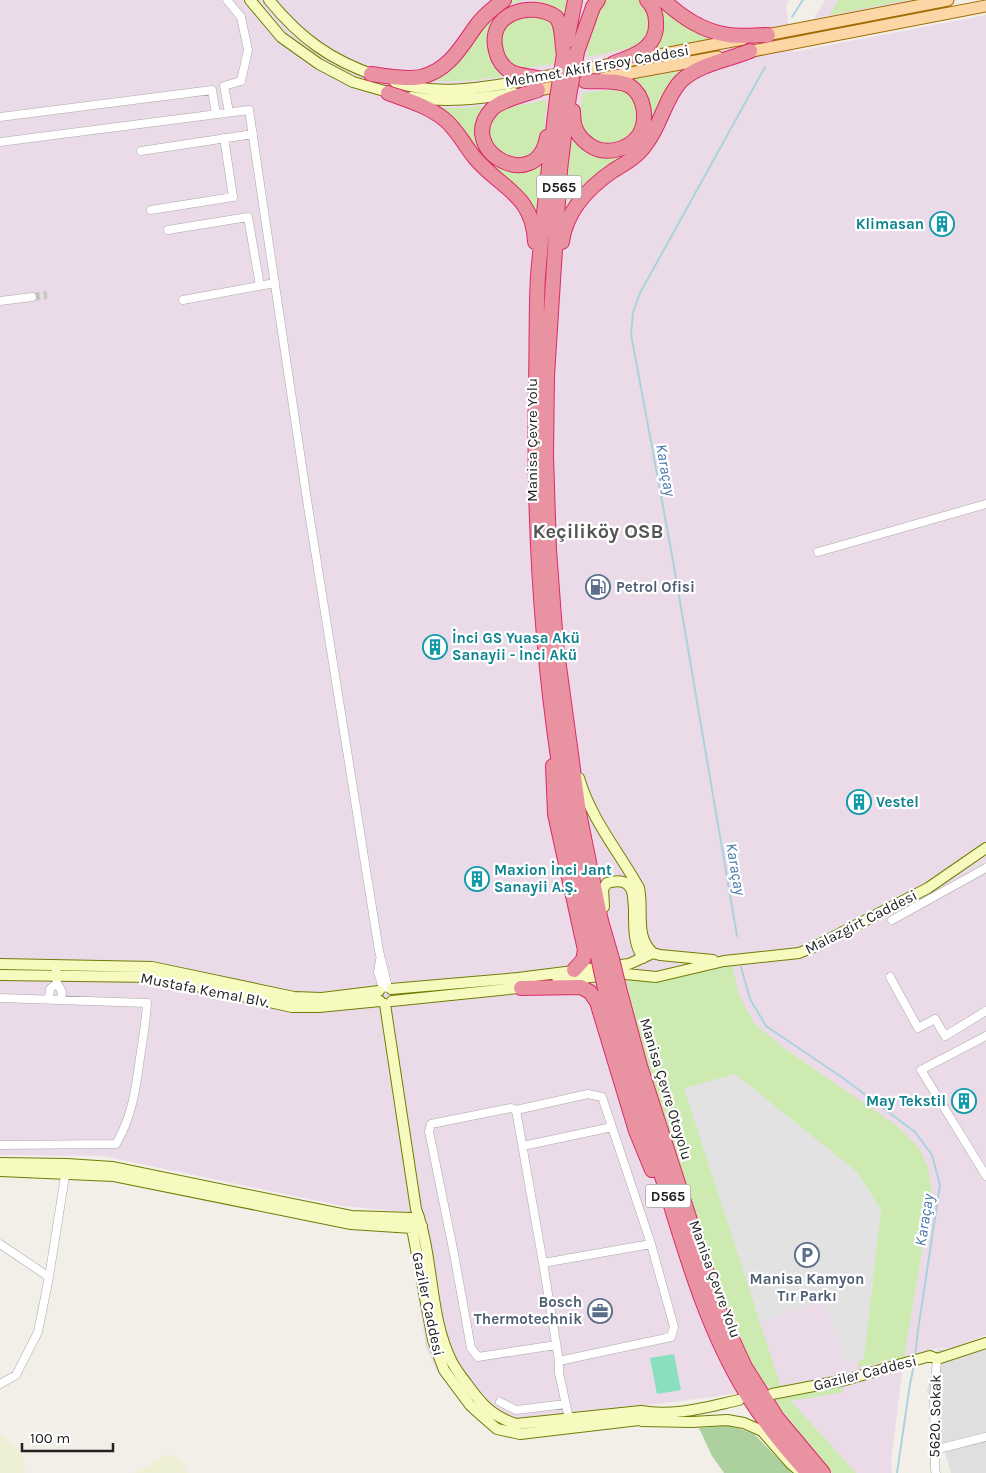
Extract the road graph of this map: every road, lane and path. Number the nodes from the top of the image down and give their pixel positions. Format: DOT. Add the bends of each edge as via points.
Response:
graph roads {
  1 [pos="227,0"];
  2 [pos="250,0"];
  3 [pos="269,0"];
  4 [pos="504,0"];
  5 [pos="575,0"];
  6 [pos="587,0"];
  7 [pos="598,0"];
  8 [pos="647,0"];
  9 [pos="663,0"];
  10 [pos="948,0"];
  11 [pos="986,6"];
  12 [pos="769,41"];
  13 [pos="750,51"];
  14 [pos="570,53"];
  15 [pos="614,63"];
  16 [pos="371,74"];
  17 [pos="585,81"];
  18 [pos="538,84"];
  19 [pos="224,86"];
  20 [pos="212,90"];
  21 [pos="388,93"];
  22 [pos="563,97"];
  23 [pos="229,112"];
  24 [pos="216,114"];
  25 [pos="0,117"];
  26 [pos="253,134"];
  27 [pos="224,138"];
  28 [pos="0,142"];
  29 [pos="141,151"];
  30 [pos="150,210"];
  31 [pos="265,214"];
  32 [pos="248,217"];
  33 [pos="168,230"];
  34 [pos="538,278"];
  35 [pos="554,279"];
  36 [pos="275,283"];
  37 [pos="260,286"];
  38 [pos="32,297"];
  39 [pos="183,300"];
  40 [pos="0,302"];
  41 [pos="986,504"];
  42 [pos="818,552"];
  43 [pos="552,713"];
  44 [pos="567,716"];
  45 [pos="986,848"];
  46 [pos="986,868"];
  47 [pos="892,920"];
  48 [pos="657,954"];
  49 [pos="606,955"];
  50 [pos="643,958"];
  51 [pos="724,961"];
  52 [pos="0,964"];
  53 [pos="574,970"];
  54 [pos="0,975"];
  55 [pos="56,975"];
  56 [pos="645,975"];
  57 [pos="660,976"];
  58 [pos="890,977"];
  59 [pos="521,988"];
  60 [pos="619,988"];
  61 [pos="386,996"];
  62 [pos="0,998"];
  63 [pos="49,999"];
  64 [pos="61,1000"];
  65 [pos="986,1011"];
  66 [pos="986,1036"];
  67 [pos="516,1110"];
  68 [pos="612,1127"];
  69 [pos="0,1145"];
  70 [pos="523,1146"];
  71 [pos="0,1163"];
  72 [pos="66,1168"];
  73 [pos="0,1171"];
  74 [pos="986,1176"];
  75 [pos="416,1220"];
  76 [pos="0,1244"];
  77 [pos="651,1244"];
  78 [pos="684,1248"];
  79 [pos="543,1263"];
  80 [pos="49,1277"];
  81 [pos="986,1344"];
  82 [pos="556,1345"];
  83 [pos="934,1357"];
  84 [pos="560,1365"];
  85 [pos="0,1384"];
  86 [pos="772,1394"];
  87 [pos="739,1400"];
  88 [pos="500,1402"];
  89 [pos="566,1404"];
  90 [pos="655,1413"];
  91 [pos="639,1420"];
  92 [pos="570,1423"];
  93 [pos="986,1437"];
  94 [pos="934,1450"];
  95 [pos="802,1473"];
  96 [pos="808,1473"];
  97 [pos="823,1473"];
  98 [pos="936,1473"];
  1 -- 19 [label="street" via="241,17 248,50 241,81"];
  2 -- 21 [label="street" via="282,37 319,64 353,82"];
  3 -- 16 [label="street, Mehmet Akif Ersoy Caddesi" via="288,22 318,47 349,66"];
  4 -- 16 [label="highway" via="490,10 452,60 436,71 420,77"];
  5 -- 14 [label="highway, D565"];
  6 -- 14 [label="highway, D565"];
  7 -- 14 [label="highway"];
  8 -- 15 [label="highway" via="656,16 651,43 642,52"];
  9 -- 12 [label="highway" via="687,20 706,28"];
  10 -- 12 [label="main road, Mehmet Akif Ersoy Caddesi"];
  11 -- 12 [label="main road, Mehmet Akif Ersoy Caddesi"];
  12 -- 13 [label="main road, Mehmet Akif Ersoy Caddesi"];
  12 -- 15 [label="main road, Mehmet Akif Ersoy Caddesi"];
  13 -- 17 [label="main road, Mehmet Akif Ersoy Caddesi"];
  13 -- 35 [label="highway" via="698,69 681,81 646,145 632,159 595,184 570,215"];
  14 -- 18 [label="highway" via="557,18 548,11 530,4 509,10 495,28 498,58 511,72"];
  14 -- 22 [label="highway, D565, bridge"];
  15 -- 18 [label="main road, Mehmet Akif Ersoy Caddesi"];
  16 -- 18 [label="street, Mehmet Akif Ersoy Caddesi" via="428,89"];
  17 -- 18 [label="main road, Mehmet Akif Ersoy Caddesi"];
  17 -- 22 [label="highway" via="620,83 638,94 644,114 643,126 629,145 618,150 593,148 575,130 573,108"];
  18 -- 21 [label="street" via="480,98 452,100"];
  18 -- 22 [label="highway" via="493,108 487,117 483,138 486,147 500,161 523,165 538,157 546,145 552,111"];
  19 -- 20 [label="street"];
  19 -- 23 [label="street"];
  20 -- 24 [label="street"];
  20 -- 25 [label="street"];
  21 -- 34 [label="highway" via="431,110 444,119 475,158 523,202 535,231"];
  22 -- 34 [label="highway, Manisa Çevre Yolu / D565" via="547,180"];
  22 -- 35 [label="highway, Manisa Çevre Yolu / D565"];
  23 -- 24 [label="street"];
  23 -- 26 [label="street" via="250,110"];
  24 -- 28 [label="street"];
  26 -- 27 [label="street"];
  26 -- 31 [label="street"];
  27 -- 29 [label="street"];
  27 -- 30 [label="street" via="233,197"];
  31 -- 32 [label="street"];
  31 -- 36 [label="street"];
  32 -- 33 [label="street"];
  32 -- 37 [label="street"];
  34 -- 43 [label="highway, Manisa Çevre Yolu / D565" via="535,456 540,579"];
  35 -- 44 [label="highway, Manisa Çevre Yolu / D565" via="547,376 547,464 556,644"];
  36 -- 37 [label="street"];
  36 -- 61 [label="street" via="380,958 385,970"];
  37 -- 39 [label="street"];
  38 -- 40 [label="street"];
  41 -- 42 [label="street"];
  43 -- 49 [label="highway, Manisa Çevre Yolu / D565" via="571,838"];
  43 -- 53 [label="highway" via="555,814 585,950 583,960"];
  44 -- 48 [label="street" via="583,792 639,888 643,940"];
  44 -- 49 [label="highway, Manisa Çevre Yolu / D565" via="579,813"];
  45 -- 51 [label="street, Malazgirt Caddesi" via="928,888 816,946 799,953"];
  46 -- 47 [label="street"];
  48 -- 50 [label="street"];
  48 -- 51 [label="street"];
  48 -- 57 [label="street" via="665,966"];
  49 -- 50 [label="street" via="603,889 607,883 620,881 631,889 634,933"];
  49 -- 60 [label="highway, Manisa Çevre Yolu / D565, bridge"];
  49 -- 78 [label="highway, Manisa Çevre Yolu / D565, bridge" via="605,990"];
  50 -- 53 [label="street" via="629,964"];
  50 -- 56 [label="street" via="641,969"];
  51 -- 57 [label="street"];
  52 -- 55 [label="street, Mustafa Kemal Blv."];
  53 -- 61 [label="street"];
  54 -- 55 [label="street, Mustafa Kemal Blv."];
  55 -- 61 [label="street, Mustafa Kemal Blv." via="155,977 292,1007 319,1007"];
  55 -- 63 [label="street"];
  55 -- 64 [label="street" via="62,992"];
  56 -- 57 [label="street" via="652,978"];
  56 -- 59 [label="street" via="590,977"];
  58 -- 65 [label="street" via="918,1028 934,1019 945,1036"];
  59 -- 61 [label="street"];
  59 -- 78 [label="highway" via="581,987 590,992 597,1002 636,1131"];
  60 -- 97 [label="highway, Manisa Çevre Otoyolu / D565" via="640,1066 720,1314 745,1367 777,1418"];
  61 -- 75 [label="street, Gaziler Caddesi"];
  62 -- 63 [label="street"];
  63 -- 64 [label="street"];
  64 -- 69 [label="street" via="146,1003 134,1100 122,1134 116,1144"];
  66 -- 74 [label="street" via="921,1070"];
  67 -- 68 [label="street" via="588,1094 602,1097"];
  67 -- 70 [label="street"];
  67 -- 82 [label="street" via="511,1108 445,1120 431,1124 429,1131 474,1354 478,1357 495,1356"];
  68 -- 70 [label="street"];
  68 -- 77 [label="street"];
  70 -- 79 [label="street"];
  71 -- 72 [label="street"];
  72 -- 73 [label="street"];
  72 -- 75 [label="street" via="112,1167 351,1216"];
  72 -- 80 [label="street"];
  75 -- 92 [label="street, Gaziler Caddesi" via="446,1346 452,1363 480,1403 500,1419 516,1424"];
  76 -- 80 [label="street"];
  77 -- 79 [label="street"];
  77 -- 84 [label="street" via="674,1327 671,1337"];
  78 -- 96 [label="highway, Manisa Çevre Yolu / D565" via="709,1317 744,1389 768,1425"];
  79 -- 82 [label="street"];
  80 -- 85 [label="street" via="38,1332 16,1375"];
  81 -- 83 [label="street, Gaziler Caddesi"];
  82 -- 84 [label="street"];
  83 -- 86 [label="street, Gaziler Caddesi" via="845,1380"];
  83 -- 94 [label="street, 5620. Sokak"];
  84 -- 89 [label="street"];
  87 -- 90 [label="street, Gaziler Caddesi"];
  88 -- 89 [label="street" via="516,1410"];
  89 -- 92 [label="street"];
  90 -- 91 [label="street, Gaziler Caddesi"];
  90 -- 92 [label="street, Gaziler Caddesi" via="641,1410"];
  91 -- 92 [label="street, Gaziler Caddesi"];
  91 -- 95 [label="street" via="727,1420 744,1423 762,1431"];
  93 -- 94 [label="street"];
  94 -- 98 [label="street, 5620. Sokak"];
}
